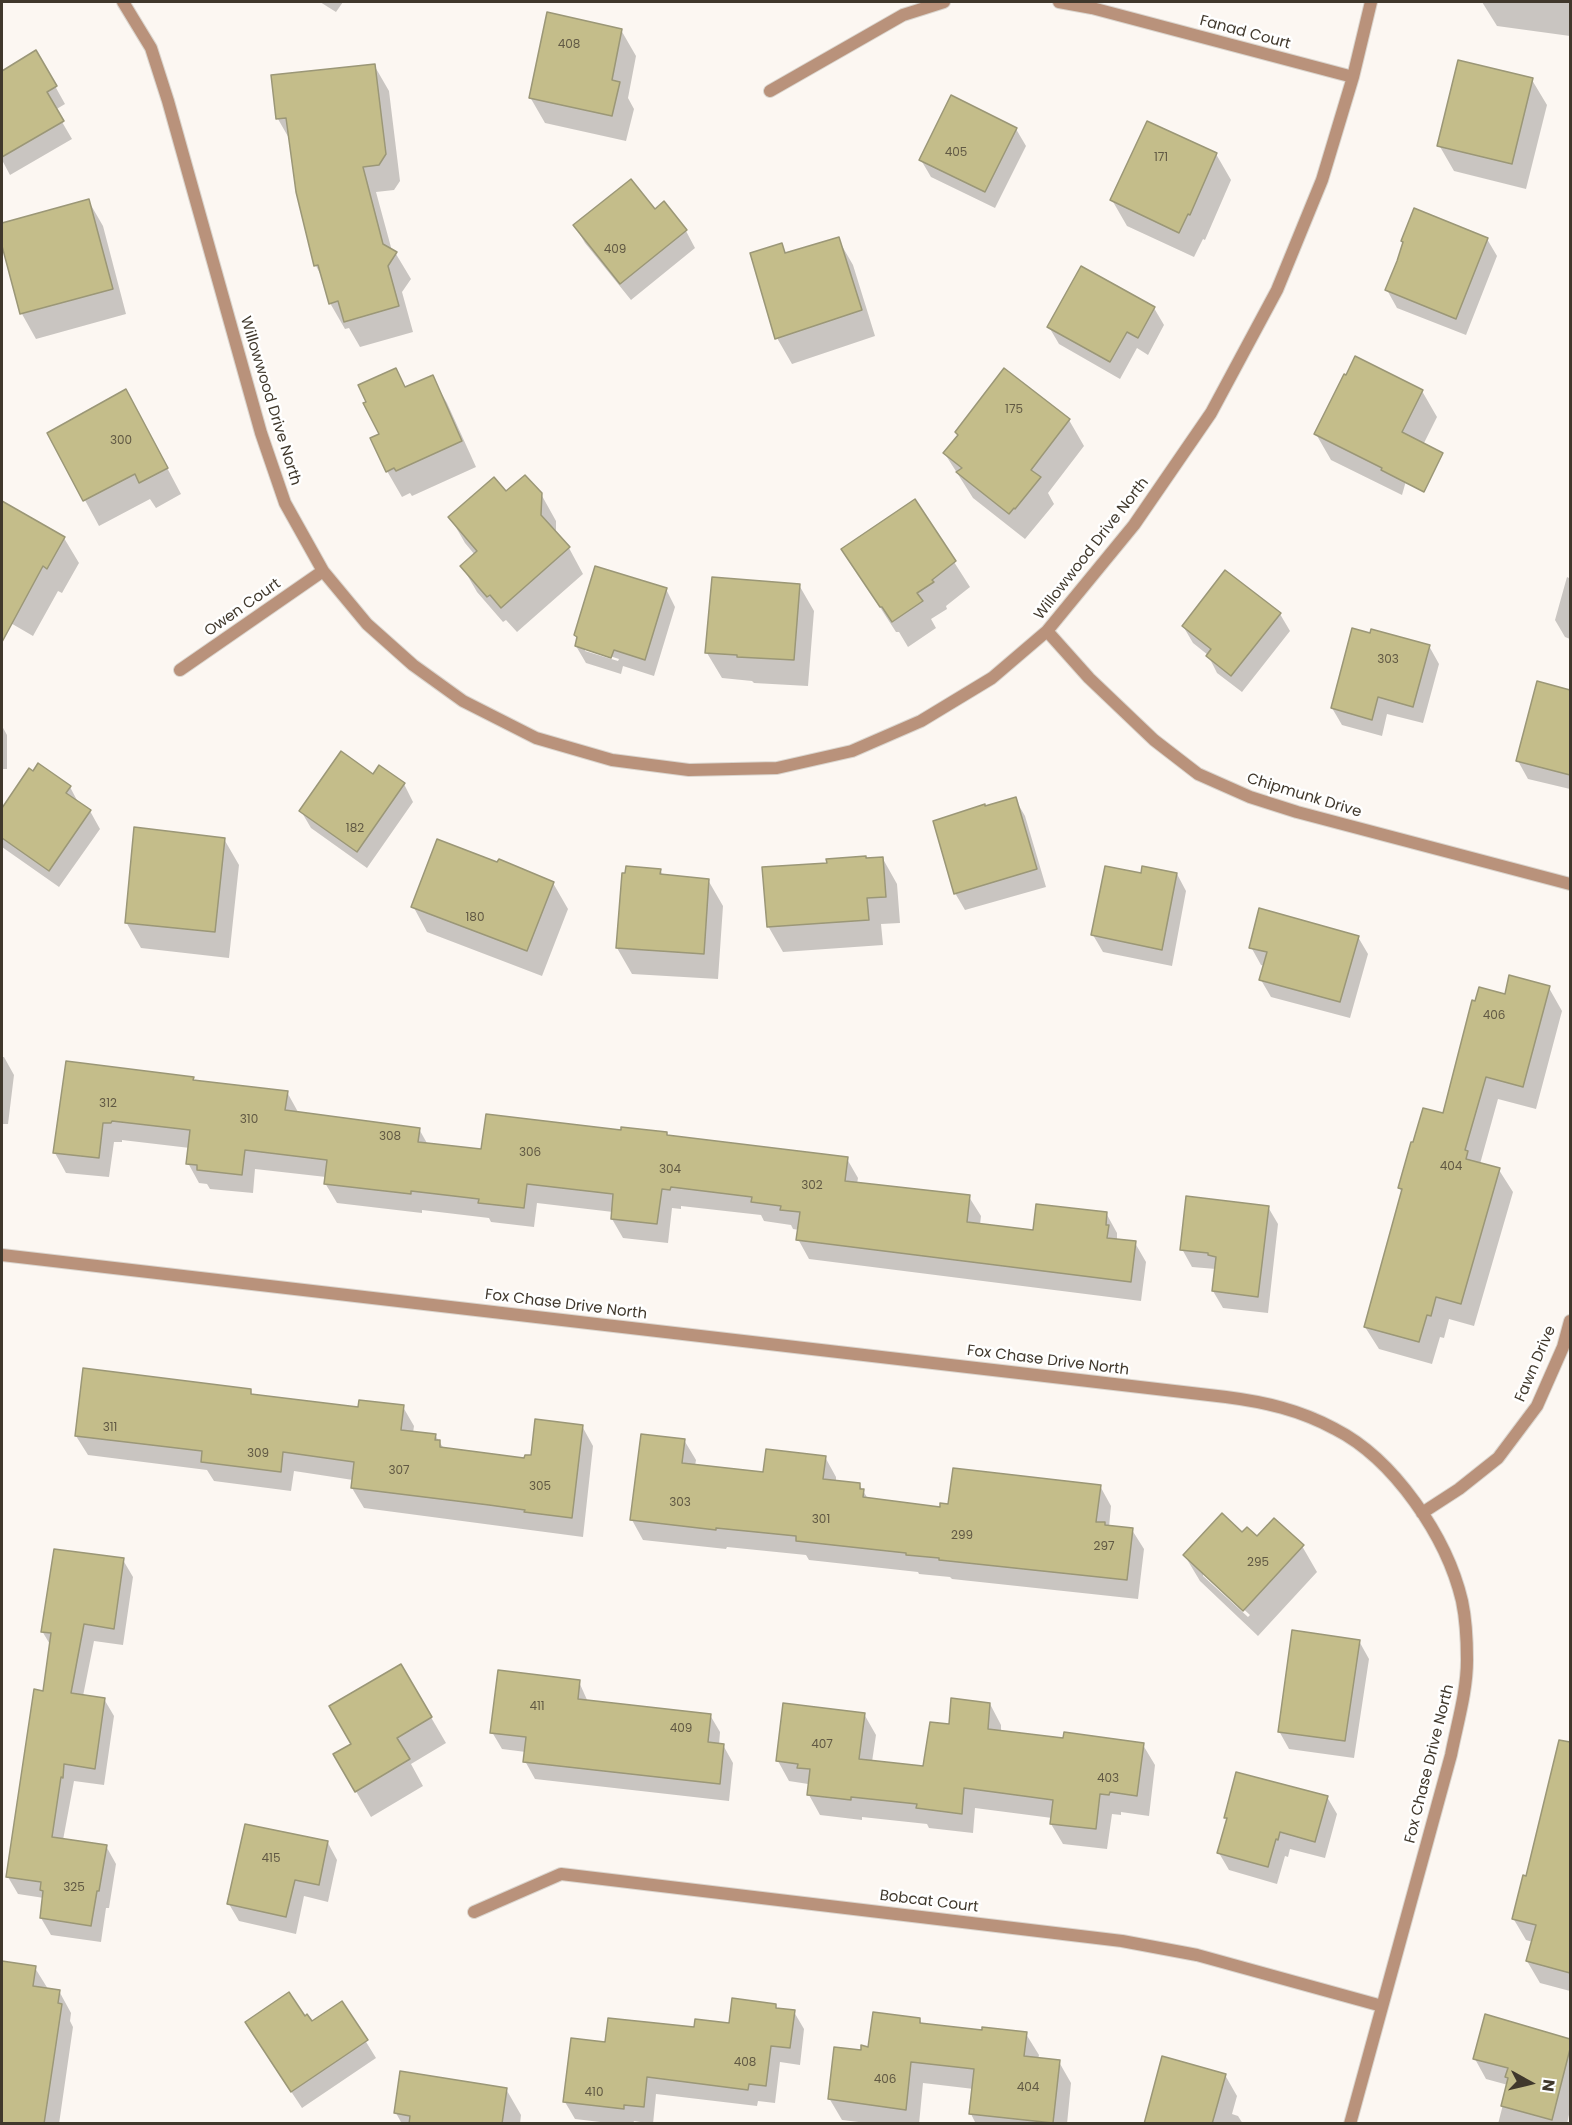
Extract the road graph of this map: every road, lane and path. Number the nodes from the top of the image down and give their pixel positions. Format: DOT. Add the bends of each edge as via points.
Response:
graph roads {
  1 [pos="123,2"];
  2 [pos="944,2"];
  3 [pos="1059,2"];
  4 [pos="1371,2"];
  5 [pos="1353,77"];
  6 [pos="770,91"];
  7 [pos="323,571"];
  8 [pos="1047,631"];
  9 [pos="180,670"];
  10 [pos="1570,884"];
  11 [pos="2,1255"];
  12 [pos="1570,1321"];
  13 [pos="1422,1513"];
  14 [pos="474,1912"];
  15 [pos="1382,2006"];
  16 [pos="1350,2124"];
  1 -- 7 [label="street, Willowwood Drive North" via="151,48 261,433 285,503"];
  2 -- 6 [label="street" via="903,15"];
  3 -- 5 [label="street, Fanad Court"];
  4 -- 5 [label="street, Willowwood Drive North"];
  5 -- 8 [label="street, Willowwood Drive North" via="1322,180 1277,290 1211,413 1134,525"];
  7 -- 8 [label="street, Willowwood Drive North" via="367,624 463,701 536,738 612,760 689,770 777,768 852,751 921,721 992,678"];
  7 -- 9 [label="street, Owen Court"];
  8 -- 10 [label="street, Chipmunk Drive" via="1154,740 1198,774 1250,798 1297,812"];
  11 -- 13 [label="street, Fox Chase Drive North" via="1254,1400 1293,1410 1347,1436 1392,1474"];
  12 -- 13 [label="street, Fawn Drive" via="1537,1406 1498,1458"];
  13 -- 15 [label="street, Fox Chase Drive North" via="1456,1582 1462,1602 1467,1661 1451,1755"];
  14 -- 15 [label="street, Bobcat Court" via="561,1874 1122,1941 1197,1955"];
  15 -- 16 [label="street, Fox Chase Drive North"];
}
